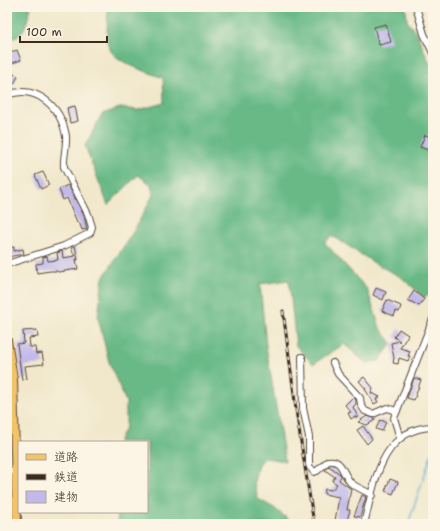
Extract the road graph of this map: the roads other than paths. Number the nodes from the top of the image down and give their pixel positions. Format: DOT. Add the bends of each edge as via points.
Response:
graph roads {
  1 [pos="416,7"];
  2 [pos="433,53"];
  3 [pos="7,95"];
  4 [pos="7,264"];
  5 [pos="433,319"];
  6 [pos="7,340"];
  7 [pos="302,357"];
  8 [pos="333,363"];
  9 [pos="397,411"];
  10 [pos="433,426"];
  11 [pos="400,438"];
  12 [pos="11,471"];
  13 [pos="372,495"];
  14 [pos="17,524"];
  15 [pos="364,524"];
  1 -- 2 [label="street"];
  3 -- 4 [label="street" via="23,91 35,94 48,101 58,112 66,137 64,167 92,227 90,233 64,246"];
  5 -- 9 [label="street"];
  6 -- 12 [label="main road" via="13,379"];
  7 -- 13 [label="street" via="303,408 309,437 310,469 314,472 328,461 336,461 352,484"];
  8 -- 9 [label="street" via="338,374 360,398 365,411 373,414 387,408"];
  9 -- 11 [label="street" via="394,418"];
  10 -- 11 [label="street" via="418,429"];
  11 -- 13 [label="street" via="379,468"];
  12 -- 14 [label="main road"];
  13 -- 15 [label="street"];
}
